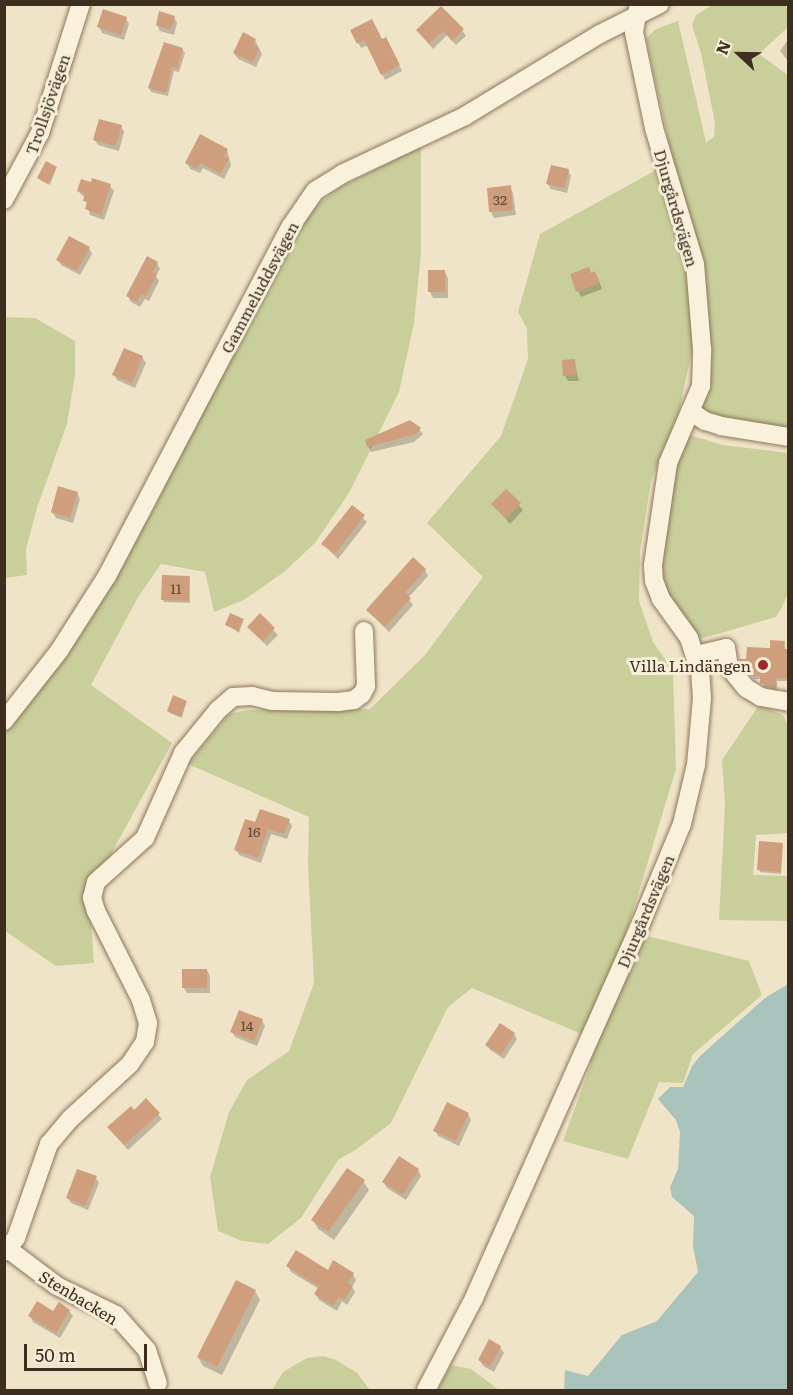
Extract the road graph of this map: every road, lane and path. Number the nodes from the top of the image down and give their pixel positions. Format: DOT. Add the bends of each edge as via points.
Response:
graph roads {
  1 [pos="81,4"];
  2 [pos="660,4"];
  3 [pos="637,11"];
  4 [pos="4,200"];
  5 [pos="690,411"];
  6 [pos="789,437"];
  7 [pos="364,631"];
  8 [pos="696,655"];
  9 [pos="789,702"];
  10 [pos="4,721"];
  11 [pos="6,1250"];
  12 [pos="158,1383"];
  13 [pos="426,1390"];
  1 -- 4 [label="street, Trollsjövägen" via="40,133"];
  2 -- 3 [label="street, Gammeluddsvägen"];
  3 -- 5 [label="street, Djurgårdsvägen" via="634,32 654,128 695,264 703,368 701,386"];
  3 -- 10 [label="street, Gammeluddsvägen" via="465,116 342,174 315,191 291,226 107,576 59,651"];
  5 -- 6 [label="street" via="722,426"];
  5 -- 8 [label="street, Djurgårdsvägen" via="668,463 653,565 661,599 689,638"];
  7 -- 11 [label="street" via="366,686 362,694 354,700 338,702 233,697 183,753 145,838 96,882 92,898 141,1000 148,1023 145,1042 130,1064 70,1119 49,1144 16,1238"];
  8 -- 9 [label="street" via="726,648 729,668 746,688 761,697"];
  8 -- 13 [label="street, Djurgårdsvägen" via="702,698 700,735 682,824 474,1298"];
  11 -- 12 [label="street, Stenbacken" via="57,1286 119,1310 147,1350"];
}
